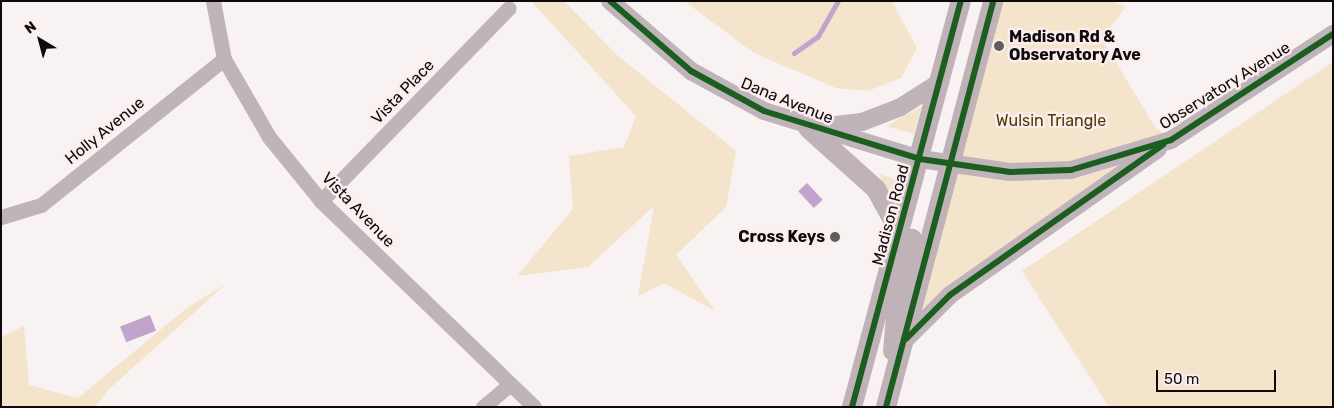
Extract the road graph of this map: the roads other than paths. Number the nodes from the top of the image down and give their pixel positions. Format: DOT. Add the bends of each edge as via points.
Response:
graph roads {
  1 [pos="212,1"];
  2 [pos="610,1"];
  3 [pos="961,1"];
  4 [pos="992,1"];
  5 [pos="509,8"];
  6 [pos="1333,34"];
  7 [pos="224,58"];
  8 [pos="940,82"];
  9 [pos="808,128"];
  10 [pos="1170,140"];
  11 [pos="920,159"];
  12 [pos="952,163"];
  13 [pos="321,201"];
  14 [pos="1,217"];
  15 [pos="900,233"];
  16 [pos="904,341"];
  17 [pos="510,384"];
  18 [pos="888,402"];
  19 [pos="483,407"];
  20 [pos="534,407"];
  21 [pos="852,407"];
  1 -- 7 [label="street, Vista Avenue"];
  2 -- 9 [label="street, Dana Avenue" via="691,71 764,111"];
  3 -- 8 [label="main road, Madison Road"];
  4 -- 12 [label="main road"];
  5 -- 13 [label="street, Vista Place"];
  6 -- 10 [label="street, Observatory Avenue"];
  7 -- 13 [label="street, Vista Avenue" via="269,137"];
  7 -- 14 [label="street, Holly Avenue" via="40,205"];
  8 -- 9 [label="street" via="900,108 862,122"];
  8 -- 11 [label="main road, Madison Road"];
  9 -- 11 [label="street, Dana Avenue"];
  9 -- 15 [label="main road" via="876,189"];
  10 -- 12 [label="street, Observatory Avenue" via="1101,163 1051,173"];
  10 -- 16 [label="street" via="1069,215 950,295"];
  11 -- 12 [label="street, Dana Avenue"];
  11 -- 15 [label="main road, Madison Road"];
  11 -- 18 [label="main road" via="928,175 898,295"];
  12 -- 16 [label="main road"];
  13 -- 17 [label="street, Vista Avenue"];
  15 -- 21 [label="main road, Madison Road"];
  16 -- 18 [label="main road"];
  17 -- 19 [label="street"];
  17 -- 20 [label="street, Vista Avenue"];
}
